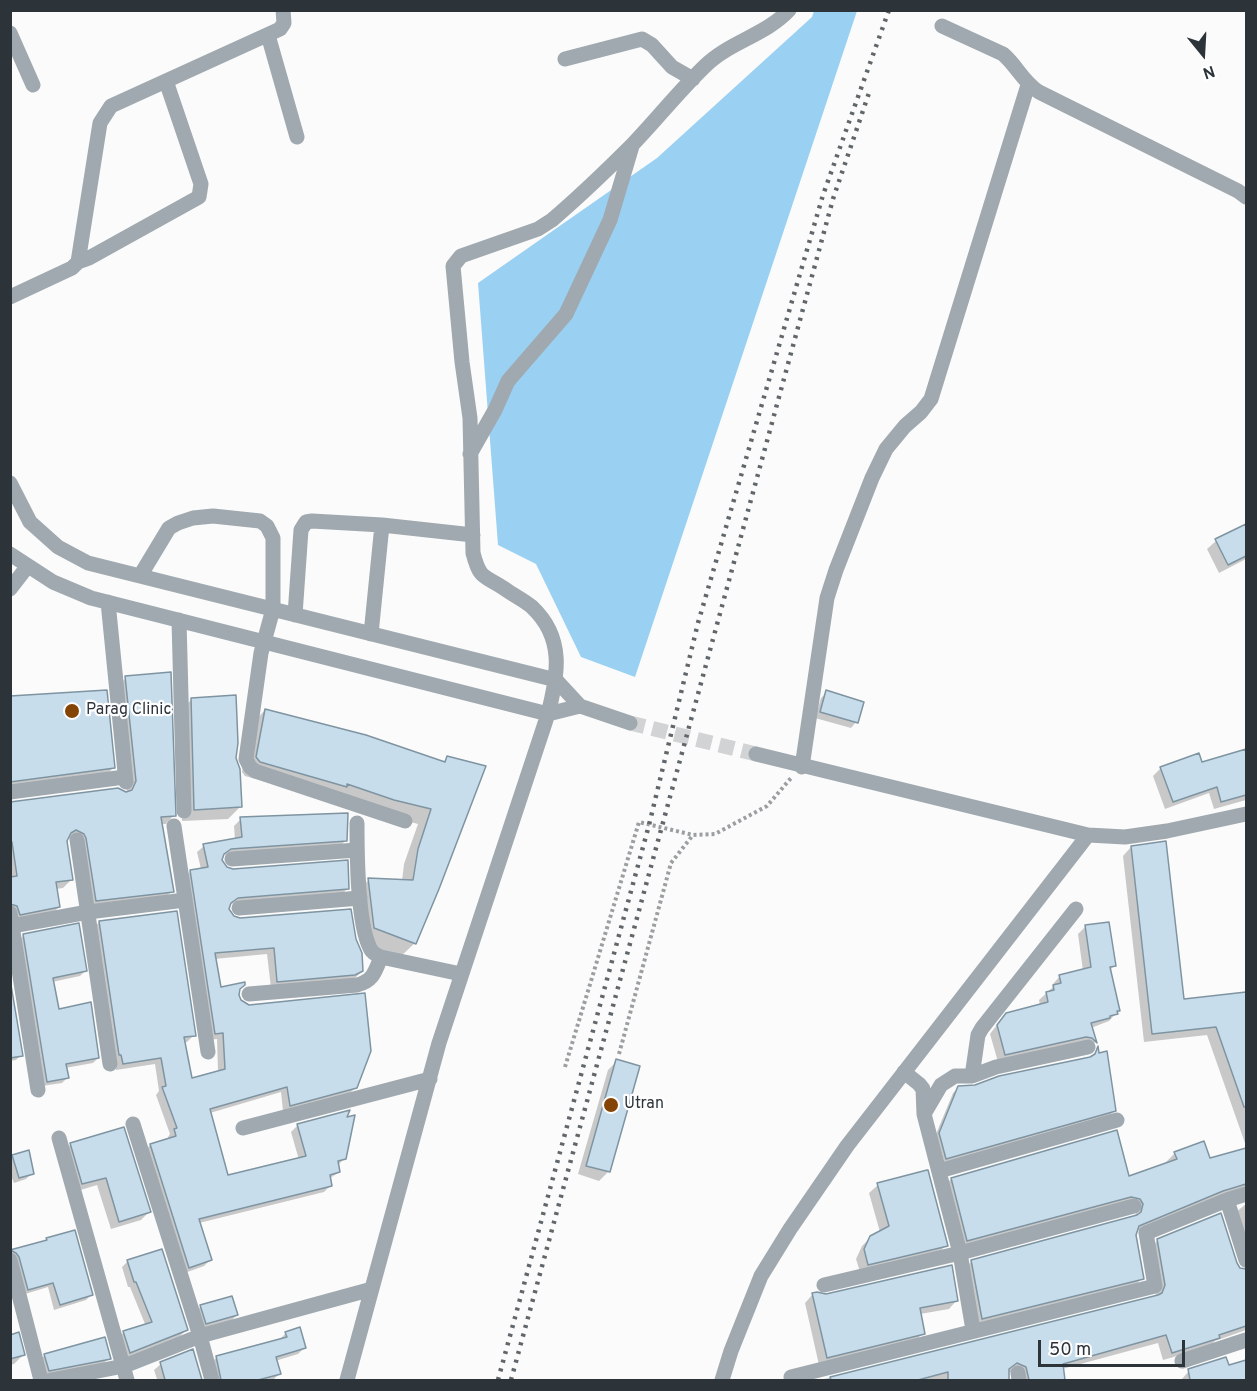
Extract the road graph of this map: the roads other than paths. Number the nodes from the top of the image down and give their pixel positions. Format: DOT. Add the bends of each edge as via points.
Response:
graph roads {
  1 [pos="283,10"];
  2 [pos="789,10"];
  3 [pos="942,26"];
  4 [pos="10,33"];
  5 [pos="267,35"];
  6 [pos="565,59"];
  7 [pos="693,79"];
  8 [pos="166,81"];
  9 [pos="33,85"];
  10 [pos="1028,85"];
  11 [pos="297,137"];
  12 [pos="632,144"];
  13 [pos="1246,197"];
  14 [pos="78,262"];
  15 [pos="10,297"];
  16 [pos="471,454"];
  17 [pos="10,483"];
  18 [pos="382,525"];
  19 [pos="473,535"];
  20 [pos="10,554"];
  21 [pos="27,567"];
  22 [pos="140,576"];
  23 [pos="10,589"];
  24 [pos="108,602"];
  25 [pos="273,609"];
  26 [pos="295,615"];
  27 [pos="179,620"];
  28 [pos="371,634"];
  29 [pos="264,642"];
  30 [pos="556,680"];
  31 [pos="580,706"];
  32 [pos="548,714"];
  33 [pos="630,723"];
  34 [pos="756,754"];
  35 [pos="802,766"];
  36 [pos="10,792"];
  37 [pos="184,811"];
  38 [pos="1246,814"];
  39 [pos="405,821"];
  40 [pos="357,823"];
  41 [pos="174,826"];
  42 [pos="1088,835"];
  43 [pos="76,840"];
  44 [pos="357,850"];
  45 [pos="232,859"];
  46 [pos="360,898"];
  47 [pos="185,900"];
  48 [pos="238,908"];
  49 [pos="1076,909"];
  50 [pos="88,912"];
  51 [pos="11,920"];
  52 [pos="381,957"];
  53 [pos="461,974"];
  54 [pos="249,994"];
  55 [pos="1088,1047"];
  56 [pos="208,1053"];
  57 [pos="110,1064"];
  58 [pos="904,1072"];
  59 [pos="972,1076"];
  60 [pos="430,1078"];
  61 [pos="38,1090"];
  62 [pos="924,1114"];
  63 [pos="1118,1120"];
  64 [pos="133,1124"];
  65 [pos="243,1128"];
  66 [pos="58,1138"];
  67 [pos="939,1171"];
  68 [pos="1246,1194"];
  69 [pos="1227,1200"];
  70 [pos="1134,1206"];
  71 [pos="960,1253"];
  72 [pos="10,1260"];
  73 [pos="1246,1260"];
  74 [pos="824,1285"];
  75 [pos="372,1289"];
  76 [pos="973,1330"];
  77 [pos="200,1336"];
  78 [pos="1246,1340"];
  79 [pos="1182,1360"];
  80 [pos="125,1373"];
  81 [pos="791,1377"];
  82 [pos="41,1380"];
  83 [pos="51,1380"];
  84 [pos="212,1380"];
  85 [pos="347,1380"];
  86 [pos="722,1380"];
  1 -- 5 [label="street" via="280,29"];
  2 -- 7 [label="street" via="721,52"];
  3 -- 10 [label="street" via="1003,54"];
  4 -- 9 [label="street"];
  5 -- 8 [label="street"];
  5 -- 11 [label="street"];
  6 -- 7 [label="street" via="642,39 672,67"];
  7 -- 12 [label="street"];
  8 -- 14 [label="street" via="111,106 100,123"];
  8 -- 14 [label="street" via="201,184 199,197"];
  10 -- 13 [label="street"];
  10 -- 35 [label="street" via="930,399 886,449 836,570 827,598"];
  12 -- 16 [label="street" via="610,220 566,314 508,381"];
  12 -- 16 [label="street" via="552,220 538,229 461,256 453,266"];
  14 -- 15 [label="street"];
  16 -- 19 [label="street"];
  17 -- 22 [label="street" via="30,522 58,548 88,563"];
  18 -- 19 [label="street"];
  18 -- 26 [label="street" via="306,522 301,530"];
  18 -- 28 [label="street"];
  19 -- 30 [label="street" via="477,569 531,606 545,623 556,648"];
  20 -- 21 [label="street"];
  21 -- 23 [label="street"];
  21 -- 24 [label="street" via="53,582"];
  22 -- 25 [label="street"];
  22 -- 25 [label="street" via="169,528 178,523 213,516 260,521 273,538"];
  24 -- 27 [label="street"];
  24 -- 36 [label="street" via="122,780"];
  25 -- 26 [label="street"];
  25 -- 29 [label="street"];
  26 -- 28 [label="street"];
  27 -- 29 [label="street"];
  27 -- 37 [label="street"];
  28 -- 30 [label="street"];
  29 -- 32 [label="street"];
  29 -- 39 [label="street" via="246,759 250,767"];
  30 -- 31 [label="street"];
  30 -- 32 [label="street"];
  31 -- 32 [label="street"];
  31 -- 33 [label="street"];
  32 -- 53 [label="street"];
  34 -- 35 [label="street"];
  35 -- 42 [label="street"];
  38 -- 42 [label="street" via="1125,837"];
  40 -- 44 [label="street"];
  41 -- 47 [label="street"];
  42 -- 58 [label="street"];
  43 -- 50 [label="street"];
  44 -- 45 [label="street"];
  44 -- 46 [label="street"];
  46 -- 48 [label="street"];
  46 -- 52 [label="street" via="370,949"];
  47 -- 50 [label="street"];
  47 -- 56 [label="street"];
  49 -- 59 [label="street" via="982,1028"];
  50 -- 51 [label="street"];
  50 -- 57 [label="street"];
  51 -- 61 [label="street"];
  52 -- 53 [label="street"];
  52 -- 54 [label="street" via="374,976 357,985"];
  53 -- 60 [label="street"];
  55 -- 59 [label="street"];
  58 -- 62 [label="street" via="923,1089"];
  58 -- 86 [label="street" via="847,1146 761,1276"];
  59 -- 62 [label="street" via="955,1076 941,1085"];
  60 -- 65 [label="street"];
  60 -- 75 [label="street"];
  62 -- 67 [label="street"];
  63 -- 67 [label="street"];
  64 -- 77 [label="street"];
  66 -- 80 [label="street"];
  67 -- 71 [label="street"];
  68 -- 69 [label="street"];
  69 -- 73 [label="street"];
  69 -- 76 [label="street" via="1146,1233 1155,1286"];
  70 -- 71 [label="street"];
  71 -- 74 [label="street"];
  71 -- 76 [label="street"];
  72 -- 82 [label="street"];
  75 -- 77 [label="street"];
  75 -- 85 [label="street"];
  76 -- 81 [label="street"];
  77 -- 80 [label="street"];
  77 -- 84 [label="street"];
  78 -- 79 [label="street"];
  80 -- 83 [label="street"];
}
